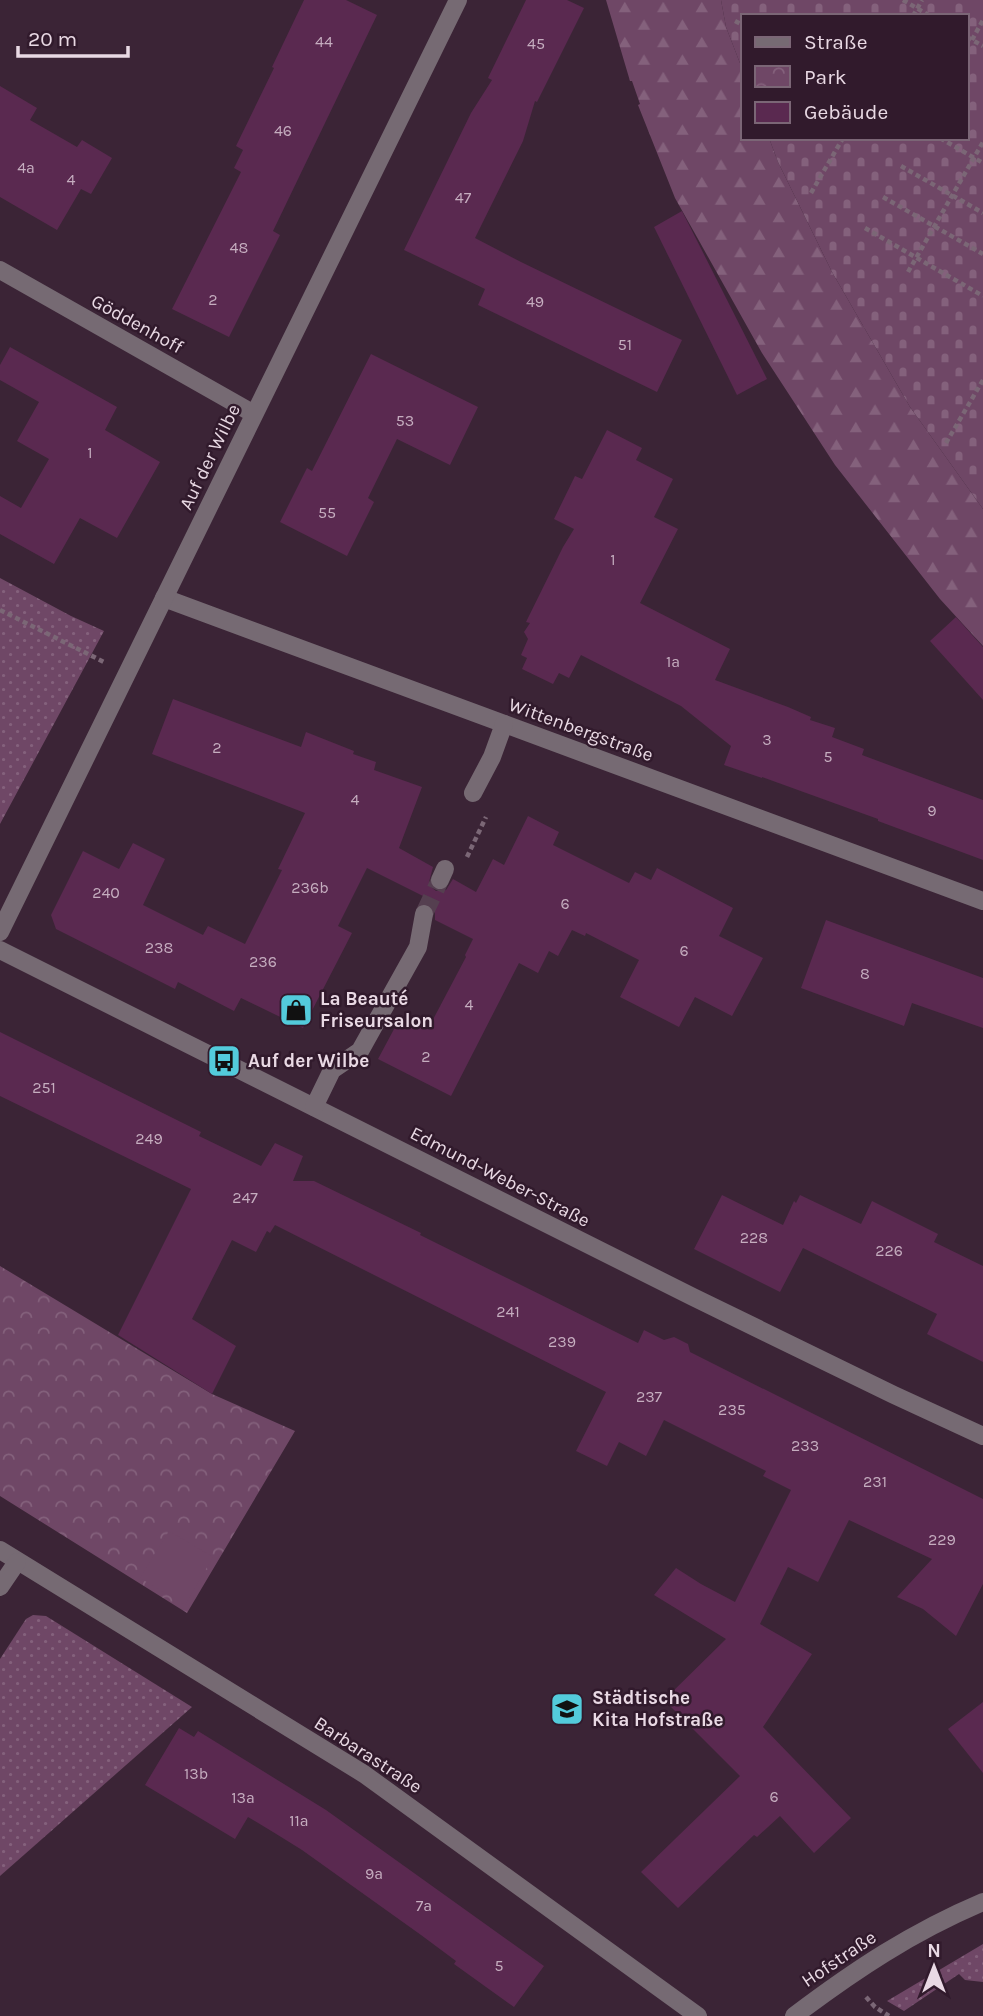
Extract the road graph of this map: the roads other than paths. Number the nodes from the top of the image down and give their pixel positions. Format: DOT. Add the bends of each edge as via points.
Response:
graph roads {
  1 [pos="458,0"];
  2 [pos="0,270"];
  3 [pos="254,414"];
  4 [pos="164,598"];
  5 [pos="504,724"];
  6 [pos="473,793"];
  7 [pos="983,901"];
  8 [pos="424,914"];
  9 [pos="0,932"];
  10 [pos="0,950"];
  11 [pos="314,1107"];
  12 [pos="983,1436"];
  13 [pos="0,1550"];
  14 [pos="17,1562"];
  15 [pos="0,1587"];
  16 [pos="983,1902"];
  17 [pos="698,2016"];
  18 [pos="794,2016"];
  1 -- 3 [label="street, Auf der Wilbe"];
  2 -- 3 [label="street, Göddenhoff"];
  3 -- 4 [label="street, Auf der Wilbe"];
  4 -- 5 [label="street, Wittenbergstraße"];
  4 -- 9 [label="street, Auf der Wilbe"];
  5 -- 6 [label="street"];
  5 -- 7 [label="street, Wittenbergstraße"];
  8 -- 11 [label="street" via="418,947 360,1051 332,1070"];
  10 -- 11 [label="street, Edmund-Weber-Straße"];
  11 -- 12 [label="street, Edmund-Weber-Straße"];
  13 -- 14 [label="street, Barbarastraße"];
  14 -- 15 [label="street"];
  14 -- 17 [label="street, Barbarastraße" via="364,1774"];
  16 -- 18 [label="street, Hofstraße" via="902,1942 849,1974"];
}
